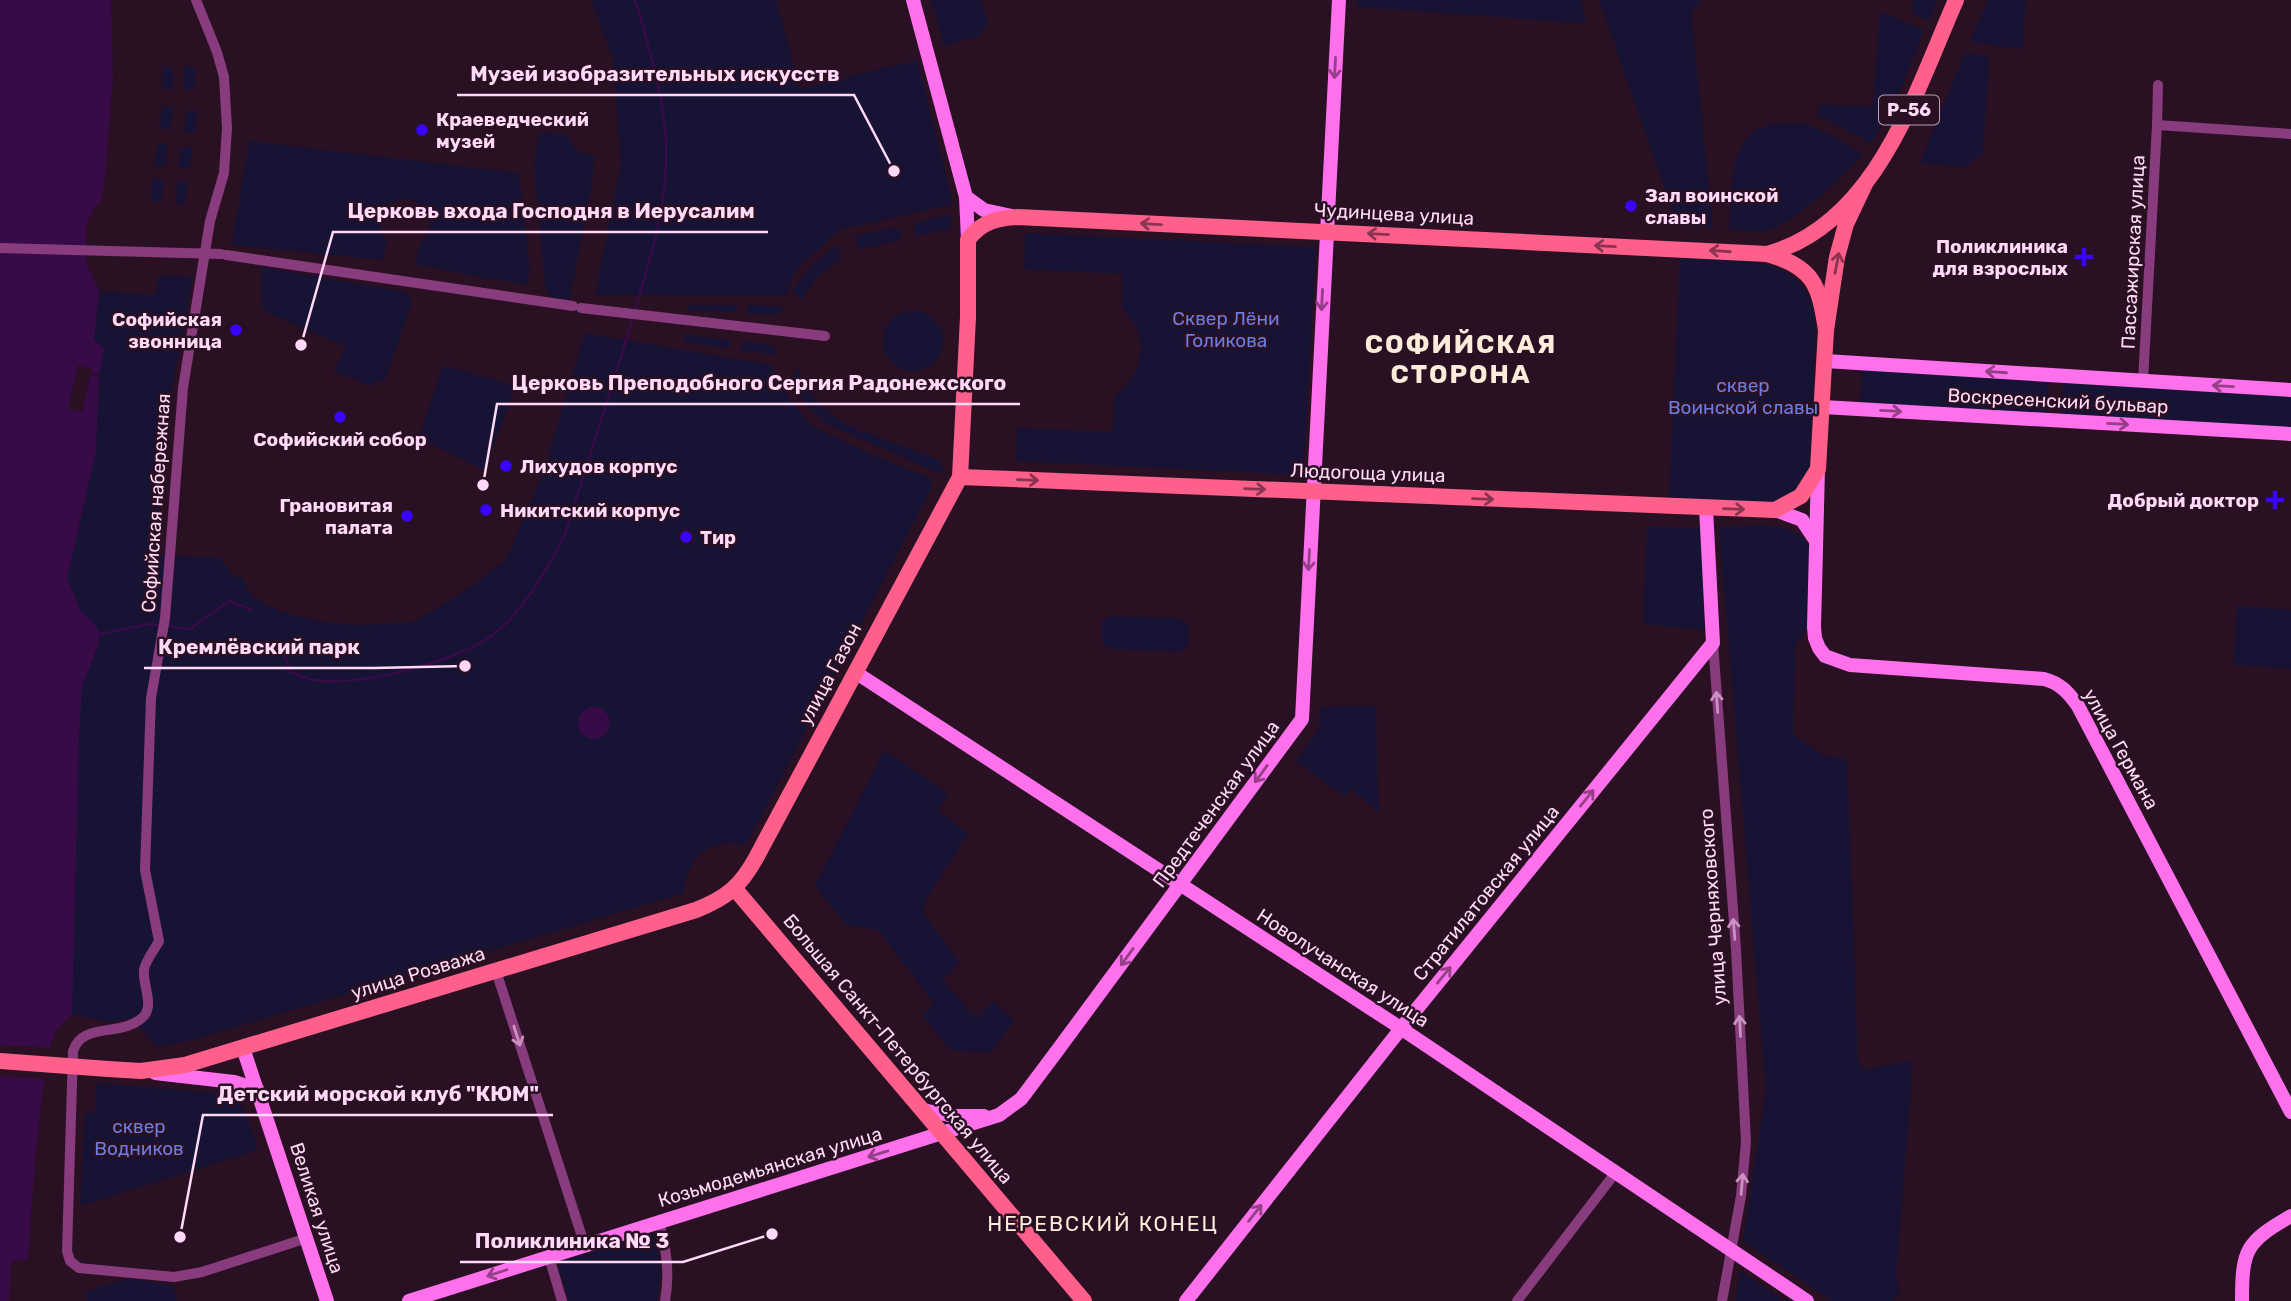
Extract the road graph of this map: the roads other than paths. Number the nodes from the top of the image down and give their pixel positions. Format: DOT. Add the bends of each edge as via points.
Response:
graph roads {
  1 [pos="196,0"];
  2 [pos="913,0"];
  3 [pos="1339,0"];
  4 [pos="1955,0"];
  5 [pos="2158,85"];
  6 [pos="2157,125"];
  7 [pos="2291,134"];
  8 [pos="1864,186"];
  9 [pos="966,197"];
  10 [pos="1018,217"];
  11 [pos="1326,232"];
  12 [pos="968,240"];
  13 [pos="0,248"];
  14 [pos="204,253"];
  15 [pos="1767,254"];
  16 [pos="1826,330"];
  17 [pos="825,336"];
  18 [pos="1825,361"];
  19 [pos="2143,381"];
  20 [pos="2291,390"];
  21 [pos="1823,407"];
  22 [pos="2291,434"];
  23 [pos="1818,469"];
  24 [pos="960,477"];
  25 [pos="1313,492"];
  26 [pos="1706,508"];
  27 [pos="1775,510"];
  28 [pos="1815,542"];
  29 [pos="1713,643"];
  30 [pos="855,672"];
  31 [pos="1180,884"];
  32 [pos="735,889"];
  33 [pos="496,971"];
  34 [pos="1401,1028"];
  35 [pos="243,1048"];
  36 [pos="0,1061"];
  37 [pos="141,1071"];
  38 [pos="257,1089"];
  39 [pos="923,1110"];
  40 [pos="2291,1112"];
  41 [pos="999,1115"];
  42 [pos="943,1134"];
  43 [pos="1616,1172"];
  44 [pos="2291,1216"];
  45 [pos="659,1222"];
  46 [pos="307,1238"];
  47 [pos="585,1246"];
  48 [pos="1731,1251"];
  49 [pos="549,1257"];
  50 [pos="327,1301"];
  51 [pos="409,1301"];
  52 [pos="562,1301"];
  53 [pos="665,1301"];
  54 [pos="1084,1301"];
  55 [pos="1186,1301"];
  56 [pos="1517,1301"];
  57 [pos="1722,1301"];
  58 [pos="1807,1301"];
  59 [pos="2242,1301"];
  1 -- 14 [label="street, Софийская набережная" via="224,77 227,117 223,173"];
  2 -- 9 [label="street"];
  3 -- 11 [label="street, Предтеченская улица, one-way"];
  4 -- 8 [label="main road, Р-56" via="1906,116"];
  5 -- 6 [label="street, Пассажирская улица"];
  6 -- 7 [label="street"];
  6 -- 19 [label="street, Пассажирская улица"];
  8 -- 15 [label="main road, Чудинцева улица" via="1808,237"];
  16 -- 8 [label="main road, one-way" via="1837,257"];
  9 -- 10 [label="street, Чудинцева улица" via="984,210"];
  9 -- 12 [label="street"];
  11 -- 10 [label="main road, Чудинцева улица, one-way"];
  10 -- 12 [label="main road, Чудинцева улица" via="984,225"];
  15 -- 11 [label="main road, Чудинцева улица, one-way"];
  11 -- 25 [label="street, Предтеченская улица, one-way"];
  12 -- 24 [label="main road"];
  13 -- 14 [label="street"];
  14 -- 17 [label="street" via="606,312"];
  14 -- 46 [label="street, Софийская набережная" via="183,388 165,618 151,698 145,870 159,941 144,968 147,1012 133,1024 90,1033 73,1051 67,1251 79,1268 174,1277"];
  15 -- 16 [label="main road, Чудинцева улица" via="1793,262 1813,281"];
  16 -- 18 [label="main road"];
  19 -- 18 [label="street, Воскресенский бульвар, one-way"];
  18 -- 21 [label="main road"];
  20 -- 19 [label="street, Воскресенский бульвар, one-way"];
  21 -- 22 [label="street, Воскресенский бульвар, one-way"];
  21 -- 23 [label="main road"];
  23 -- 27 [label="main road" via="1801,496"];
  23 -- 28 [label="street"];
  24 -- 25 [label="main road, Людогоща улица, one-way"];
  24 -- 30 [label="main road, улица Газон"];
  25 -- 26 [label="main road, Людогоща улица, one-way"];
  25 -- 31 [label="street, Предтеченская улица, one-way" via="1302,719"];
  26 -- 27 [label="main road, Людогоща улица, one-way"];
  26 -- 29 [label="street, улица Черняховского"];
  27 -- 28 [label="street, Людогоща улица" via="1802,520"];
  28 -- 40 [label="street, улица Германа" via="1814,627 1819,649 1830,660 1861,667 2036,678 2067,691"];
  34 -- 29 [label="street, Стратилатовская улица, one-way"];
  48 -- 29 [label="street, улица Черняховского, one-way" via="1746,1142"];
  30 -- 31 [label="street, Новолучанская улица"];
  30 -- 32 [label="main road, улица Газон" via="749,872"];
  31 -- 34 [label="street, Новолучанская улица"];
  31 -- 41 [label="street, Предтеченская улица, one-way" via="1021,1099"];
  32 -- 33 [label="main road, улица Розважа" via="696,910"];
  32 -- 39 [label="main road, Большая Санкт-Петербургская улица"];
  33 -- 35 [label="main road, улица Розважа"];
  33 -- 47 [label="street, one-way"];
  34 -- 43 [label="street, Новолучанская улица"];
  55 -- 34 [label="street, Стратилатовская улица, one-way"];
  35 -- 37 [label="main road, улица Розважа" via="186,1065"];
  35 -- 38 [label="street, Великая улица"];
  36 -- 37 [label="main road, улица Розважа, bridge"];
  37 -- 38 [label="street"];
  38 -- 46 [label="street, Великая улица"];
  39 -- 41 [label="street" via="954,1116"];
  39 -- 42 [label="main road, Большая Санкт-Петербургская улица"];
  41 -- 42 [label="street, Предтеченская улица"];
  42 -- 45 [label="street, Козьмодемьянская улица, one-way"];
  42 -- 54 [label="main road, Большая Санкт-Петербургская улица"];
  43 -- 48 [label="street, Новолучанская улица"];
  43 -- 56 [label="street"];
  44 -- 59 [label="street" via="2249,1248 2243,1264"];
  45 -- 47 [label="street, Козьмодемьянская улица"];
  45 -- 53 [label="street" via="667,1251"];
  46 -- 50 [label="street, Великая улица"];
  47 -- 49 [label="street, Козьмодемьянская улица"];
  48 -- 57 [label="street, улица Черняховского"];
  48 -- 58 [label="street, Новолучанская улица"];
  49 -- 51 [label="street, Козьмодемьянская улица, one-way"];
  49 -- 52 [label="street"];
}
